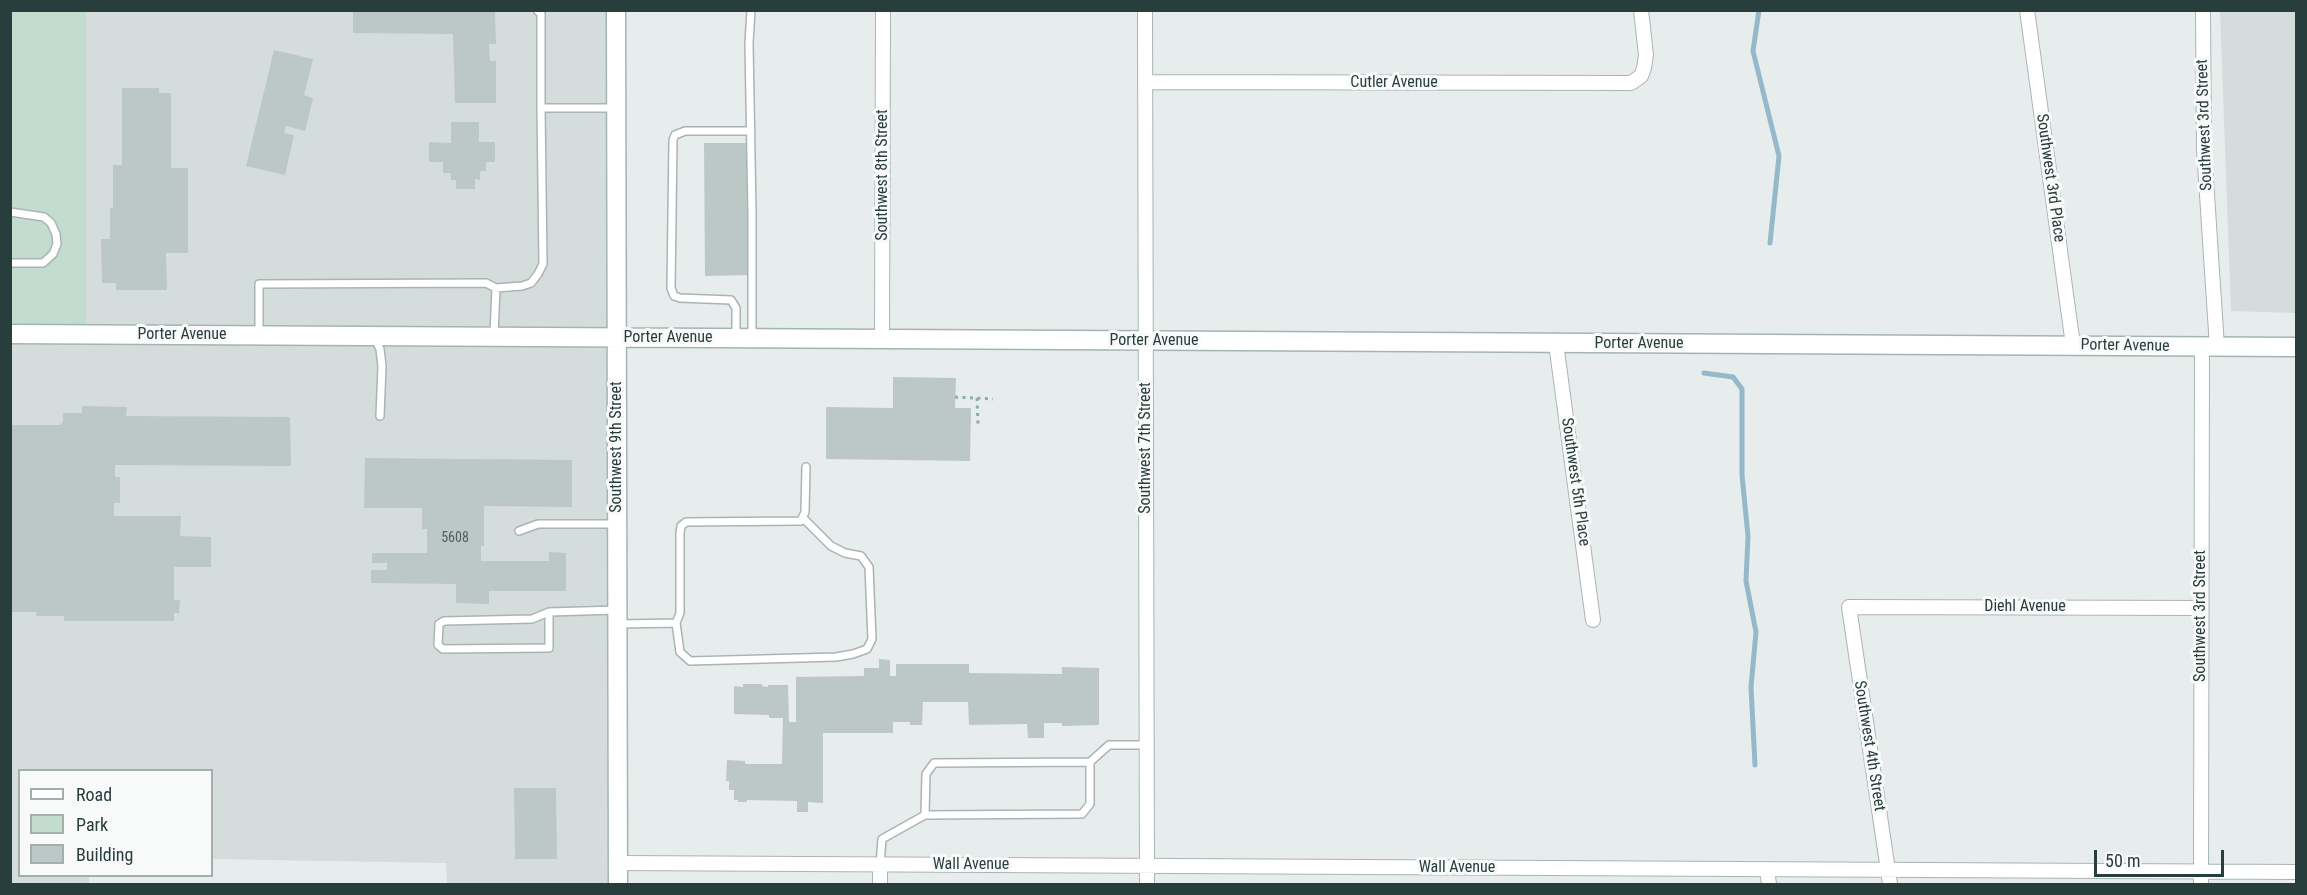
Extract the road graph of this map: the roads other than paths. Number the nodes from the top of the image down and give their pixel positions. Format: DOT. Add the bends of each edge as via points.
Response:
graph roads {
  1 [pos="537,10"];
  2 [pos="616,10"];
  3 [pos="751,10"];
  4 [pos="883,10"];
  5 [pos="1145,10"];
  6 [pos="1641,10"];
  7 [pos="2027,10"];
  8 [pos="2203,10"];
  9 [pos="1145,82"];
  10 [pos="541,108"];
  11 [pos="616,108"];
  12 [pos="751,131"];
  13 [pos="10,212"];
  14 [pos="10,263"];
  15 [pos="496,288"];
  16 [pos="10,334"];
  17 [pos="259,336"];
  18 [pos="374,336"];
  19 [pos="494,337"];
  20 [pos="617,338"];
  21 [pos="744,339"];
  22 [pos="882,339"];
  23 [pos="1145,341"];
  24 [pos="1556,343"];
  25 [pos="2073,345"];
  26 [pos="2209,347"];
  27 [pos="2296,347"];
  28 [pos="380,416"];
  29 [pos="806,467"];
  30 [pos="804,519"];
  31 [pos="617,524"];
  32 [pos="519,531"];
  33 [pos="1849,607"];
  34 [pos="2201,608"];
  35 [pos="549,612"];
  36 [pos="617,617"];
  37 [pos="1593,620"];
  38 [pos="676,623"];
  39 [pos="1147,745"];
  40 [pos="1090,762"];
  41 [pos="925,815"];
  42 [pos="618,863"];
  43 [pos="880,865"];
  44 [pos="1147,866"];
  45 [pos="1767,870"];
  46 [pos="1888,870"];
  47 [pos="2296,872"];
  48 [pos="2201,878"];
  49 [pos="618,885"];
  50 [pos="880,885"];
  51 [pos="1147,885"];
  52 [pos="1769,885"];
  53 [pos="1890,885"];
  1 -- 10 [label="lane" via="541,14"];
  2 -- 11 [label="street, Southwest 9th Street"];
  3 -- 12 [label="lane"];
  4 -- 22 [label="street, Southwest 8th Street"];
  5 -- 9 [label="street, Southwest 7th Street"];
  6 -- 9 [label="street, Cutler Avenue" via="1646,55 1641,76 1631,83"];
  7 -- 25 [label="street, Southwest 3rd Place"];
  8 -- 26 [label="street, Southwest 3rd Street"];
  9 -- 23 [label="street, Southwest 7th Street"];
  10 -- 11 [label="lane"];
  10 -- 15 [label="lane" via="543,264 531,283"];
  11 -- 20 [label="street, Southwest 9th Street"];
  12 -- 21 [label="lane"];
  12 -- 21 [label="lane" via="686,130 673,140 671,288 674,296 680,298 731,300"];
  13 -- 14 [label="lane" via="44,217 51,223 57,244 43,263"];
  15 -- 17 [label="lane" via="486,283 260,284"];
  15 -- 19 [label="lane"];
  16 -- 17 [label="street, Porter Avenue"];
  17 -- 18 [label="street, Porter Avenue"];
  18 -- 19 [label="street, Porter Avenue"];
  18 -- 28 [label="lane" via="381,349"];
  19 -- 20 [label="street, Porter Avenue"];
  20 -- 21 [label="street, Porter Avenue"];
  20 -- 31 [label="street, Southwest 9th Street"];
  21 -- 22 [label="street, Porter Avenue"];
  22 -- 23 [label="street, Porter Avenue"];
  23 -- 24 [label="street, Porter Avenue"];
  23 -- 39 [label="street, Southwest 7th Street"];
  24 -- 25 [label="street, Porter Avenue"];
  24 -- 37 [label="street, Southwest 5th Place"];
  25 -- 26 [label="street, Porter Avenue"];
  26 -- 27 [label="street, Porter Avenue"];
  26 -- 34 [label="street, Southwest 3rd Street"];
  29 -- 30 [label="lane"];
  30 -- 38 [label="lane" via="686,522 681,526 680,613"];
  30 -- 38 [label="lane" via="831,546 861,556 869,567 872,639 867,649 836,657 690,661 680,652"];
  31 -- 32 [label="lane" via="538,524"];
  31 -- 36 [label="street, Southwest 9th Street"];
  33 -- 34 [label="street, Diehl Avenue"];
  33 -- 46 [label="street, Southwest 4th Street"];
  34 -- 48 [label="street, Southwest 3rd Street"];
  35 -- 35 [label="lane" via="532,619 444,621 439,624 438,645 443,649 549,648"];
  35 -- 36 [label="lane"];
  36 -- 38 [label="lane"];
  36 -- 42 [label="street, Southwest 9th Street"];
  39 -- 40 [label="lane" via="1109,745"];
  39 -- 44 [label="street, Southwest 7th Street"];
  40 -- 41 [label="lane" via="934,763 926,774"];
  40 -- 41 [label="lane" via="1090,804 1082,814"];
  41 -- 43 [label="lane" via="882,839"];
  42 -- 43 [label="street, Wall Avenue"];
  42 -- 49 [label="street, Southwest 9th Street"];
  43 -- 44 [label="street, Wall Avenue"];
  43 -- 50 [label="street"];
  44 -- 45 [label="street, Wall Avenue"];
  44 -- 51 [label="street, Southwest 7th Street"];
  45 -- 46 [label="street, Wall Avenue"];
  45 -- 52 [label="street"];
  46 -- 48 [label="street, Wall Avenue"];
  46 -- 53 [label="street, Southwest 4th Street"];
  47 -- 48 [label="street, Wall Avenue"];
}
